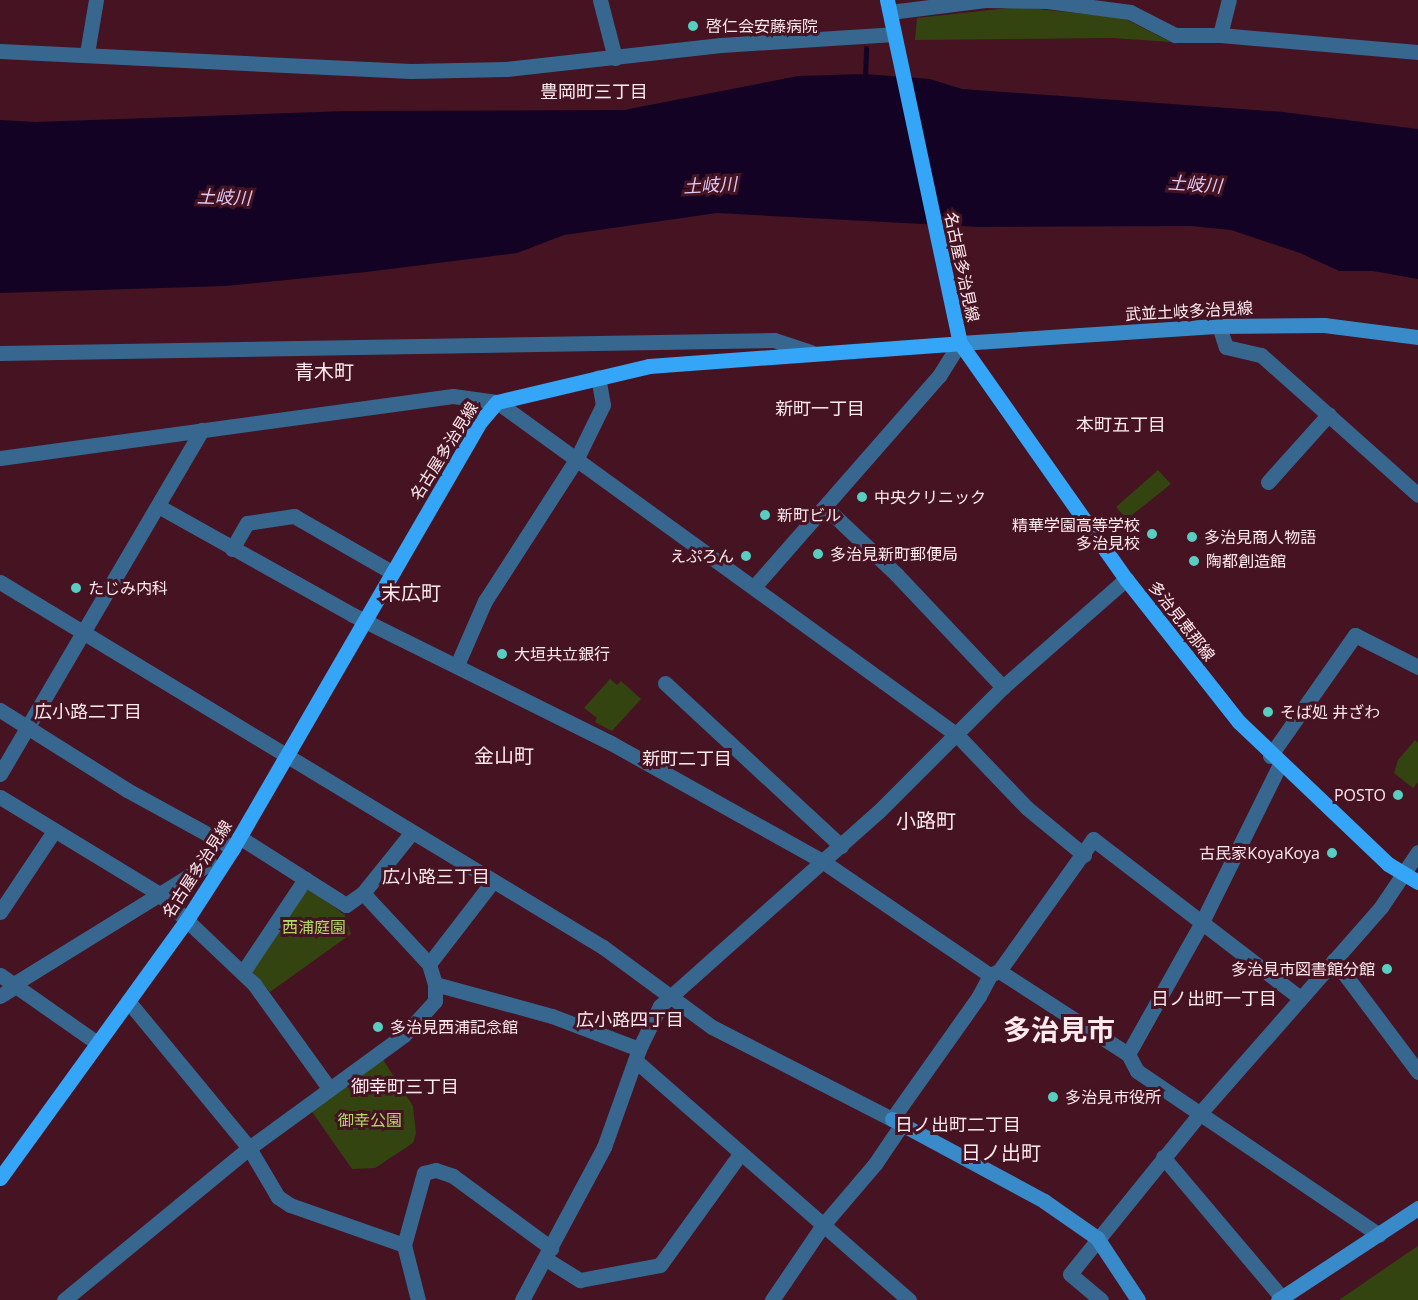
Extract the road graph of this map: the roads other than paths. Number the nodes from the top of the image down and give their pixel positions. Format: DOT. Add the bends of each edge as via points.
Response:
graph roads {
  1 [pos="96,0"];
  2 [pos="600,0"];
  3 [pos="1229,0"];
  4 [pos="889,6"];
  5 [pos="894,34"];
  6 [pos="1220,35"];
  7 [pos="0,51"];
  8 [pos="87,52"];
  9 [pos="1418,52"];
  10 [pos="615,58"];
  11 [pos="1219,326"];
  12 [pos="1418,336"];
  13 [pos="960,343"];
  14 [pos="811,352"];
  15 [pos="0,353"];
  16 [pos="598,377"];
  17 [pos="497,402"];
  18 [pos="1329,414"];
  19 [pos="201,429"];
  20 [pos="0,458"];
  21 [pos="577,458"];
  22 [pos="1268,482"];
  23 [pos="1418,495"];
  24 [pos="158,506"];
  25 [pos="825,507"];
  26 [pos="232,549"];
  27 [pos="393,573"];
  28 [pos="1126,579"];
  29 [pos="0,582"];
  30 [pos="754,587"];
  31 [pos="366,620"];
  32 [pos="85,633"];
  33 [pos="457,665"];
  34 [pos="1418,667"];
  35 [pos="665,683"];
  36 [pos="1003,687"];
  37 [pos="0,710"];
  38 [pos="27,730"];
  39 [pos="957,735"];
  40 [pos="287,754"];
  41 [pos="1275,760"];
  42 [pos="0,774"];
  43 [pos="0,797"];
  44 [pos="54,831"];
  45 [pos="412,832"];
  46 [pos="236,842"];
  47 [pos="841,846"];
  48 [pos="1418,852"];
  49 [pos="1084,855"];
  50 [pos="822,861"];
  51 [pos="210,862"];
  52 [pos="305,879"];
  53 [pos="1411,879"];
  54 [pos="493,880"];
  55 [pos="158,893"];
  56 [pos="363,893"];
  57 [pos="0,912"];
  58 [pos="186,921"];
  59 [pos="1202,924"];
  60 [pos="1334,960"];
  61 [pos="429,964"];
  62 [pos="243,972"];
  63 [pos="994,973"];
  64 [pos="0,975"];
  65 [pos="435,984"];
  66 [pos="15,985"];
  67 [pos="0,996"];
  68 [pos="670,997"];
  69 [pos="1300,998"];
  70 [pos="128,1000"];
  71 [pos="97,1043"];
  72 [pos="1128,1054"];
  73 [pos="637,1055"];
  74 [pos="1418,1072"];
  75 [pos="329,1088"];
  76 [pos="1200,1112"];
  77 [pos="897,1121"];
  78 [pos="249,1148"];
  79 [pos="740,1154"];
  80 [pos="1163,1157"];
  81 [pos="0,1178"];
  82 [pos="1418,1208"];
  83 [pos="823,1225"];
  84 [pos="1379,1235"];
  85 [pos="1097,1238"];
  86 [pos="404,1245"];
  87 [pos="548,1254"];
  88 [pos="1280,1299"];
  89 [pos="64,1300"];
  90 [pos="418,1300"];
  91 [pos="522,1300"];
  92 [pos="772,1300"];
  93 [pos="909,1300"];
  94 [pos="1101,1300"];
  95 [pos="1138,1300"];
  1 -- 8 [label="street"];
  2 -- 10 [label="street"];
  3 -- 6 [label="street"];
  4 -- 5 [label="main road, 名古屋多治見線"];
  4 -- 6 [label="street" via="1047,1 1130,12 1175,35"];
  5 -- 10 [label="street" via="739,43"];
  5 -- 13 [label="main road, 名古屋多治見線"];
  6 -- 9 [label="street"];
  7 -- 8 [label="street"];
  8 -- 10 [label="street" via="411,71 506,69"];
  11 -- 12 [label="street, 武並土岐多治見線" via="1324,325"];
  11 -- 13 [label="street, 武並土岐多治見線"];
  11 -- 18 [label="street" via="1226,347 1262,355"];
  13 -- 14 [label="main road, 名古屋多治見線"];
  13 -- 25 [label="street" via="939,376"];
  13 -- 28 [label="main road, 多治見恵那線"];
  14 -- 15 [label="street" via="774,340"];
  14 -- 16 [label="main road, 名古屋多治見線" via="666,364"];
  16 -- 17 [label="main road, 名古屋多治見線"];
  16 -- 21 [label="street" via="603,405"];
  17 -- 19 [label="street" via="453,396"];
  17 -- 21 [label="street"];
  17 -- 27 [label="main road, 名古屋多治見線" via="480,422"];
  18 -- 22 [label="street"];
  18 -- 23 [label="street"];
  19 -- 20 [label="street"];
  19 -- 24 [label="street"];
  21 -- 30 [label="street"];
  21 -- 33 [label="street" via="485,601"];
  24 -- 26 [label="street"];
  24 -- 32 [label="street"];
  25 -- 30 [label="street"];
  25 -- 36 [label="street" via="896,574"];
  26 -- 27 [label="street" via="247,523 294,516"];
  26 -- 31 [label="street"];
  27 -- 31 [label="main road, 名古屋多治見線"];
  28 -- 36 [label="street"];
  28 -- 41 [label="main road, 多治見恵那線" via="1239,722"];
  29 -- 32 [label="street"];
  30 -- 39 [label="street"];
  31 -- 33 [label="street"];
  31 -- 40 [label="main road, 名古屋多治見線"];
  32 -- 38 [label="street"];
  32 -- 40 [label="street"];
  33 -- 50 [label="street" via="611,743"];
  34 -- 41 [label="street" via="1354,635"];
  35 -- 47 [label="street"];
  36 -- 39 [label="street"];
  37 -- 38 [label="street"];
  38 -- 42 [label="street"];
  38 -- 46 [label="street"];
  39 -- 47 [label="street"];
  39 -- 49 [label="street" via="1027,808"];
  40 -- 45 [label="street"];
  40 -- 46 [label="main road, 名古屋多治見線"];
  41 -- 53 [label="main road, 多治見恵那線"];
  41 -- 59 [label="street"];
  43 -- 44 [label="street"];
  44 -- 55 [label="street"];
  44 -- 57 [label="street"];
  45 -- 54 [label="street"];
  45 -- 56 [label="street"];
  46 -- 52 [label="street"];
  46 -- 58 [label="main road, 名古屋多治見線"];
  47 -- 50 [label="street"];
  48 -- 53 [label="street"];
  49 -- 59 [label="street" via="1094,839"];
  49 -- 63 [label="street"];
  50 -- 63 [label="street"];
  50 -- 68 [label="street"];
  51 -- 55 [label="street"];
  52 -- 56 [label="street" via="346,905"];
  52 -- 62 [label="street"];
  53 -- 60 [label="street"];
  54 -- 61 [label="street"];
  54 -- 68 [label="street" via="603,947"];
  55 -- 58 [label="street"];
  55 -- 66 [label="street"];
  56 -- 61 [label="street"];
  58 -- 62 [label="street"];
  58 -- 70 [label="main road, 名古屋多治見線"];
  59 -- 69 [label="street"];
  59 -- 72 [label="street"];
  60 -- 69 [label="street"];
  60 -- 74 [label="street"];
  61 -- 65 [label="street"];
  62 -- 75 [label="street"];
  63 -- 72 [label="street"];
  63 -- 77 [label="street"];
  64 -- 66 [label="street"];
  65 -- 73 [label="street" via="552,1016"];
  65 -- 75 [label="street" via="435,1001 404,1035"];
  66 -- 67 [label="street"];
  66 -- 71 [label="street"];
  68 -- 73 [label="street" via="656,1014"];
  68 -- 77 [label="street" via="712,1027"];
  69 -- 76 [label="street"];
  70 -- 71 [label="main road, 名古屋多治見線"];
  70 -- 78 [label="street"];
  71 -- 81 [label="main road, 名古屋多治見線"];
  72 -- 76 [label="street" via="1137,1071"];
  73 -- 79 [label="street"];
  73 -- 87 [label="street" via="604,1147"];
  75 -- 78 [label="street"];
  76 -- 80 [label="street"];
  76 -- 84 [label="street"];
  77 -- 83 [label="street" via="875,1164"];
  77 -- 85 [label="street" via="1044,1201"];
  78 -- 86 [label="street" via="278,1197 290,1205"];
  78 -- 89 [label="street"];
  79 -- 83 [label="street"];
  79 -- 87 [label="street" via="660,1265 580,1280"];
  80 -- 85 [label="street"];
  80 -- 88 [label="street"];
  82 -- 84 [label="street"];
  83 -- 92 [label="street"];
  83 -- 93 [label="street"];
  84 -- 88 [label="street"];
  85 -- 94 [label="street" via="1070,1274"];
  85 -- 95 [label="street"];
  86 -- 87 [label="street" via="424,1173 436,1170 453,1176"];
  86 -- 90 [label="street"];
  87 -- 91 [label="street"];
}
